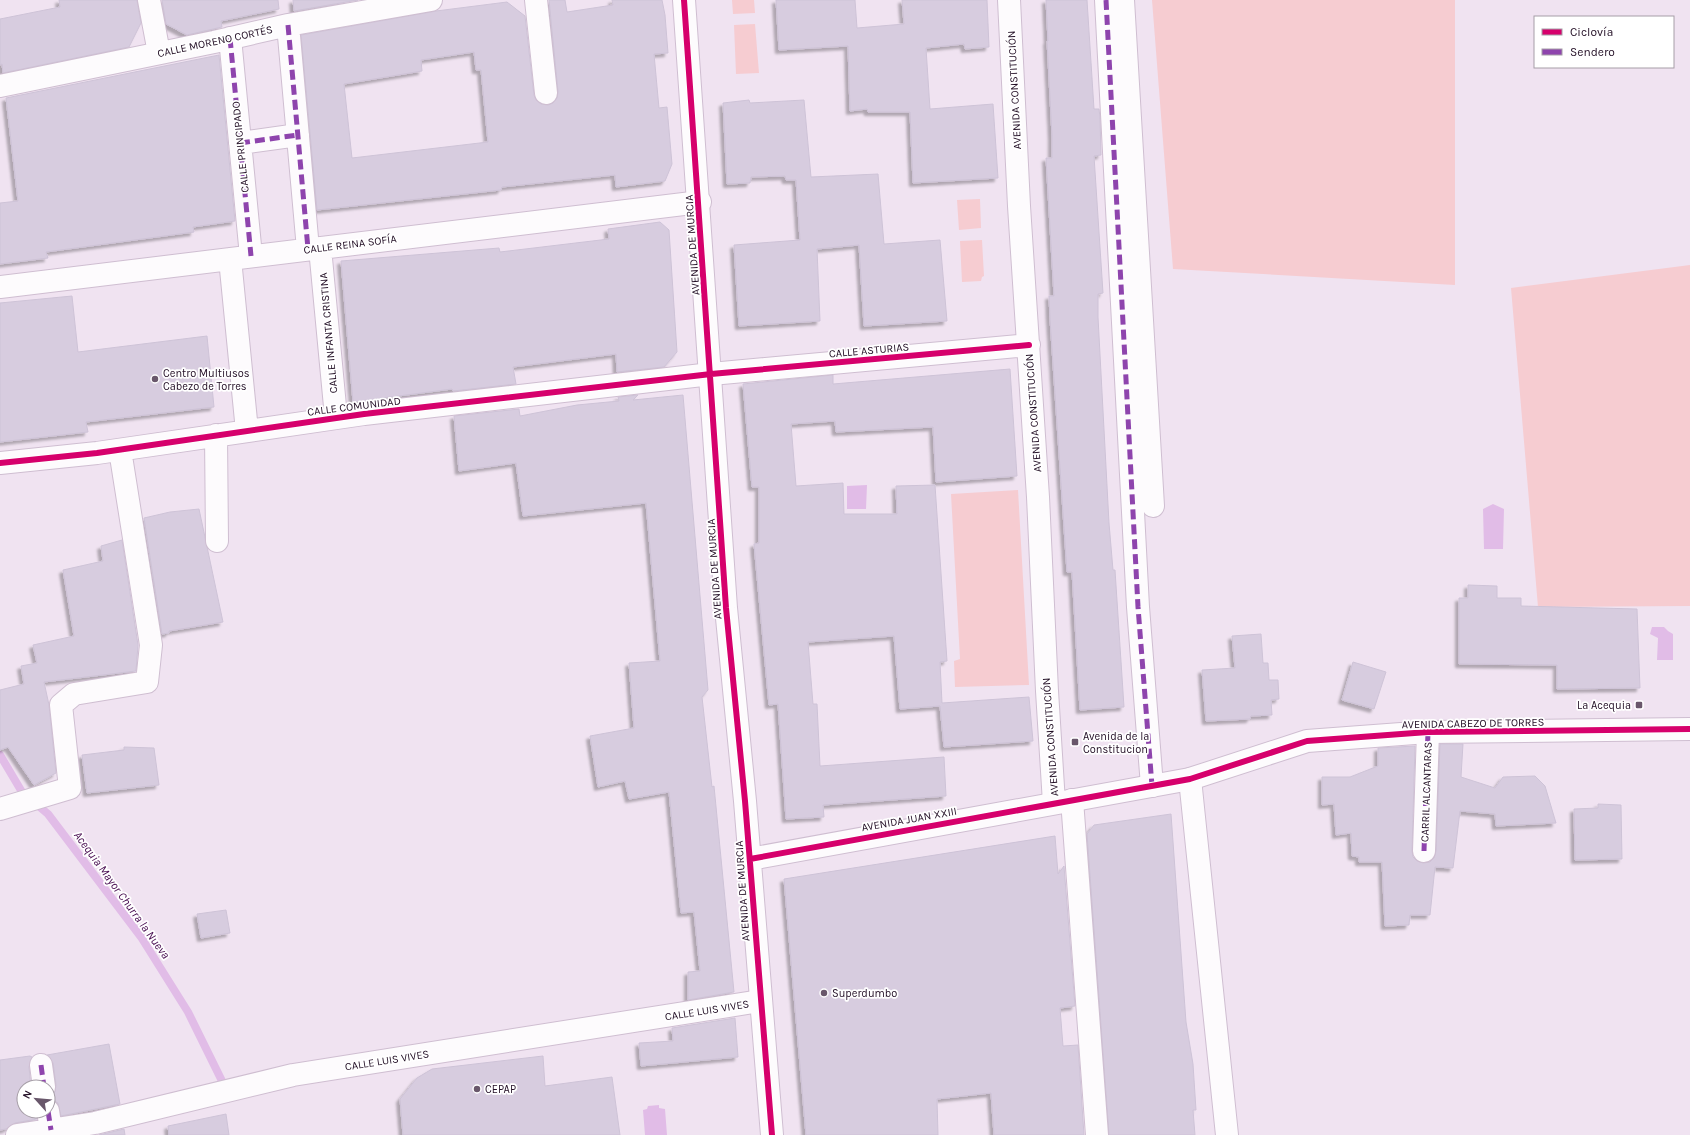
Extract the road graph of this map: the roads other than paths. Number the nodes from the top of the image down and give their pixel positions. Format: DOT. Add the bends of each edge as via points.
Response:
graph roads {
  1 [pos="149,0"];
  2 [pos="428,0"];
  3 [pos="536,0"];
  4 [pos="684,0"];
  5 [pos="1009,0"];
  6 [pos="1106,0"];
  7 [pos="1123,0"];
  8 [pos="288,25"];
  9 [pos="230,38"];
  10 [pos="159,53"];
  11 [pos="0,86"];
  12 [pos="546,93"];
  13 [pos="298,135"];
  14 [pos="240,144"];
  15 [pos="700,202"];
  16 [pos="314,249"];
  17 [pos="241,257"];
  18 [pos="0,287"];
  19 [pos="1029,345"];
  20 [pos="711,374"];
  21 [pos="336,417"];
  22 [pos="246,431"];
  23 [pos="216,435"];
  24 [pos="120,450"];
  25 [pos="0,463"];
  26 [pos="1153,506"];
  27 [pos="217,541"];
  28 [pos="1690,728"];
  29 [pos="1428,732"];
  30 [pos="1190,779"];
  31 [pos="1152,786"];
  32 [pos="1063,802"];
  33 [pos="3,808"];
  34 [pos="1424,851"];
  35 [pos="750,859"];
  36 [pos="760,1001"];
  37 [pos="41,1066"];
  38 [pos="43,1079"];
  39 [pos="49,1121"];
  40 [pos="95,1129"];
  41 [pos="17,1135"];
  42 [pos="772,1135"];
  43 [pos="1097,1135"];
  44 [pos="1227,1135"];
  1 -- 10 [label="street"];
  2 -- 8 [label="street, CALLE MORENO CORTÉS"];
  3 -- 12 [label="street"];
  4 -- 15 [label="street, AVENIDA DE MURCIA"];
  5 -- 19 [label="street, AVENIDA CONSTITUCIÓN"];
  6 -- 31 [label="street" via="1138,607"];
  7 -- 26 [label="street"];
  8 -- 9 [label="street, CALLE MORENO CORTÉS"];
  8 -- 13 [label="street, CALLE INFANTA CRISTINA"];
  9 -- 10 [label="street, CALLE MORENO CORTÉS"];
  9 -- 14 [label="street, CALLE PRINCIPADO"];
  10 -- 11 [label="street, CALLE MORENO CORTÉS"];
  13 -- 14 [label="street"];
  13 -- 16 [label="street, CALLE INFANTA CRISTINA"];
  14 -- 17 [label="street, CALLE PRINCIPADO"];
  15 -- 16 [label="street, CALLE REINA SOFÍA"];
  15 -- 20 [label="street, AVENIDA DE MURCIA"];
  16 -- 17 [label="street, CALLE REINA SOFÍA" via="274,263"];
  16 -- 21 [label="street, CALLE INFANTA CRISTINA"];
  17 -- 18 [label="street, CALLE REINA SOFÍA"];
  17 -- 22 [label="street, CALLE PRINCIPADO"];
  19 -- 20 [label="street, CALLE ASTURIAS"];
  19 -- 32 [label="street, AVENIDA CONSTITUCIÓN"];
  20 -- 21 [label="street, CALLE COMUNIDAD"];
  20 -- 35 [label="street, AVENIDA DE MURCIA" via="726,608"];
  21 -- 22 [label="street, CALLE COMUNIDAD" via="289,416"];
  22 -- 23 [label="street, CALLE COMUNIDAD"];
  23 -- 24 [label="street, CALLE COMUNIDAD"];
  23 -- 27 [label="street"];
  24 -- 25 [label="street, CALLE COMUNIDAD"];
  24 -- 33 [label="street" via="151,645 147,682 74,694 61,705 70,788"];
  28 -- 29 [label="street, AVENIDA CABEZO DE TORRES"];
  29 -- 30 [label="street, AVENIDA CABEZO DE TORRES" via="1307,741"];
  29 -- 34 [label="street, CARRIL ALCANTARAS"];
  30 -- 31 [label="street, AVENIDA CABEZO DE TORRES"];
  30 -- 44 [label="street"];
  31 -- 32 [label="street, AVENIDA CABEZO DE TORRES"];
  32 -- 35 [label="street, AVENIDA JUAN XXIII"];
  32 -- 43 [label="street, AVENIDA CONSTITUCIÓN"];
  35 -- 36 [label="street, AVENIDA DE MURCIA"];
  36 -- 40 [label="street, CALLE LUIS VIVES" via="293,1075"];
  36 -- 42 [label="street, AVENIDA DE MURCIA"];
  37 -- 38 [label="street"];
  39 -- 40 [label="street, CALLE LUIS VIVES"];
  39 -- 41 [label="street, CALLE LUIS VIVES"];
}
